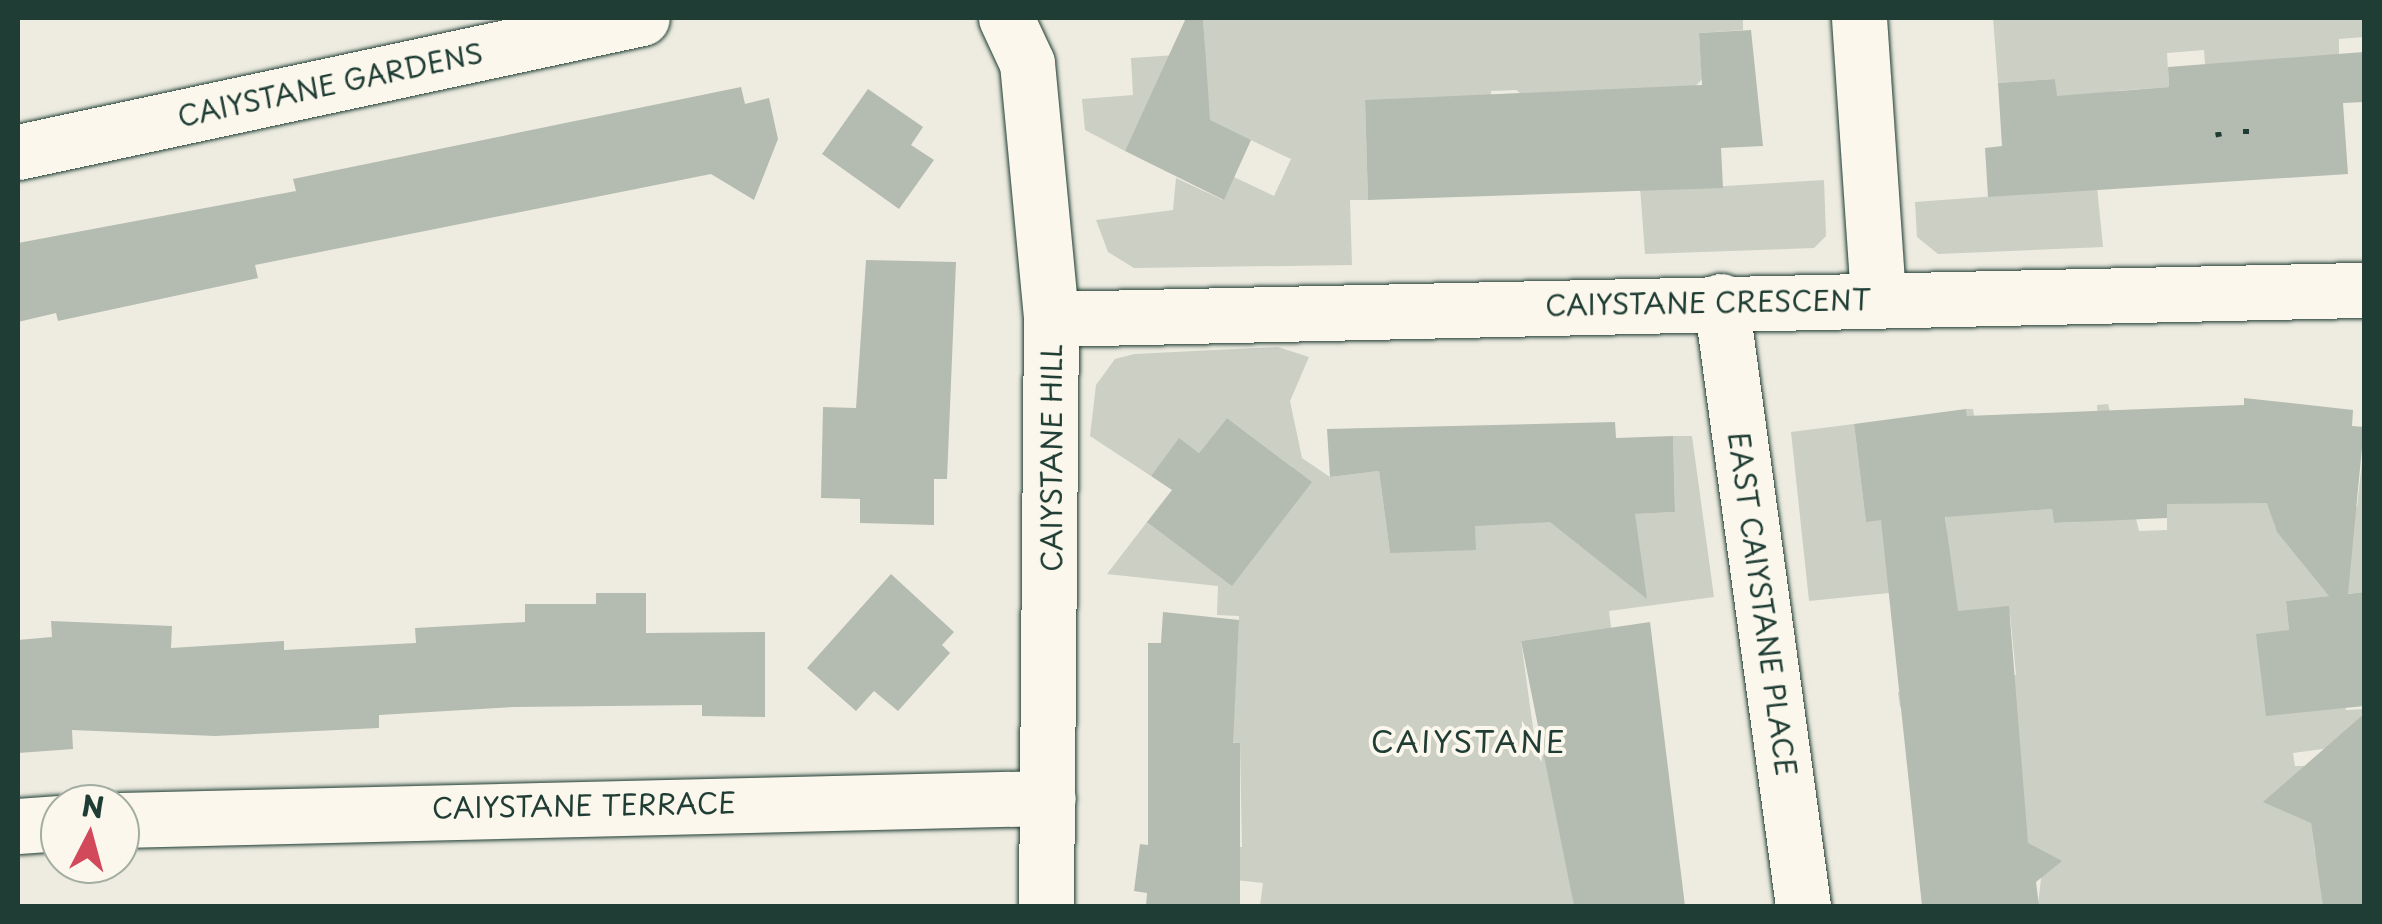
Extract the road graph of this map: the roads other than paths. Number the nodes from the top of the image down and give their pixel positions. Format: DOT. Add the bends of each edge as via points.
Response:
graph roads {
  1 [pos="642,18"];
  2 [pos="1006,18"];
  3 [pos="1859,18"];
  4 [pos="18,152"];
  5 [pos="2364,290"];
  6 [pos="1878,299"];
  7 [pos="1722,301"];
  8 [pos="1052,319"];
  9 [pos="1048,798"];
  10 [pos="140,820"];
  11 [pos="1046,906"];
  12 [pos="1803,906"];
  1 -- 4 [label="street, CAIYSTANE GARDENS"];
  2 -- 8 [label="street, CAIYSTANE HILL" via="1026,63"];
  3 -- 6 [label="street"];
  5 -- 6 [label="street, CAIYSTANE CRESCENT"];
  6 -- 7 [label="street, CAIYSTANE CRESCENT"];
  7 -- 8 [label="street, CAIYSTANE CRESCENT"];
  7 -- 12 [label="street, EAST CAIYSTANE PLACE"];
  8 -- 9 [label="street, CAIYSTANE HILL"];
  9 -- 10 [label="street, CAIYSTANE TERRACE"];
  9 -- 11 [label="street, CAIYSTANE HILL"];
}
